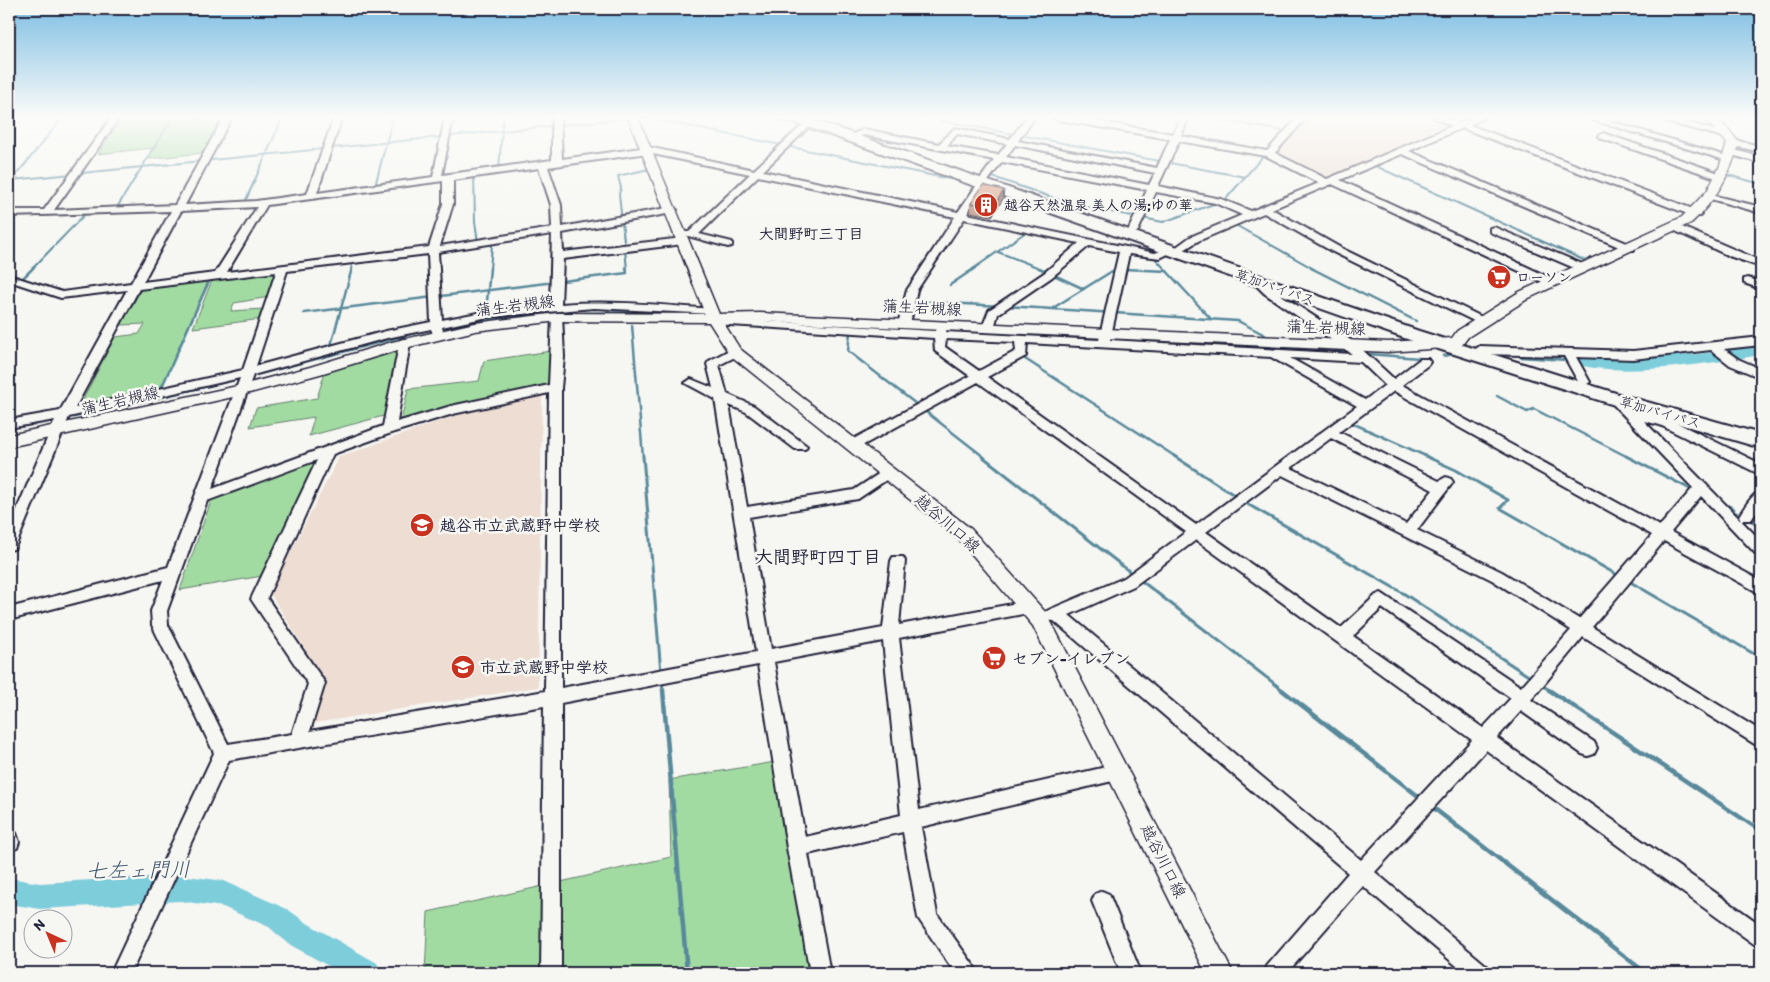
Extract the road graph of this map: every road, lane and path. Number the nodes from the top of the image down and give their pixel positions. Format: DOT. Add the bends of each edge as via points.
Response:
graph roads {
  1 [pos="83,163"];
  2 [pos="203,163"];
  3 [pos="322,163"];
  4 [pos="445,163"];
  5 [pos="557,163"];
  6 [pos="653,163"];
  7 [pos="712,163"];
  8 [pos="766,163"];
  9 [pos="930,163"];
  10 [pos="953,163"];
  11 [pos="998,163"];
  12 [pos="1021,163"];
  13 [pos="1117,163"];
  14 [pos="1164,163"];
  15 [pos="1289,163"];
  16 [pos="1374,163"];
  17 [pos="1430,163"];
  18 [pos="1559,163"];
  19 [pos="1680,163"];
  20 [pos="1724,163"];
  21 [pos="542,165"];
  22 [pos="1160,171"];
  23 [pos="758,172"];
  24 [pos="1719,176"];
  25 [pos="443,179"];
  26 [pos="1330,181"];
  27 [pos="984,182"];
  28 [pos="1152,188"];
  29 [pos="1710,196"];
  30 [pos="310,198"];
  31 [pos="264,203"];
  32 [pos="179,208"];
  33 [pos="1264,209"];
  34 [pos="672,210"];
  35 [pos="1761,210"];
  36 [pos="9,213"];
  37 [pos="46,213"];
  38 [pos="1697,214"];
  39 [pos="962,215"];
  40 [pos="1251,215"];
  41 [pos="1675,227"];
  42 [pos="557,230"];
  43 [pos="1494,230"];
  44 [pos="1133,231"];
  45 [pos="685,236"];
  46 [pos="1088,241"];
  47 [pos="728,244"];
  48 [pos="1630,248"];
  49 [pos="1176,249"];
  50 [pos="433,250"];
  51 [pos="1125,250"];
  52 [pos="558,256"];
  53 [pos="1761,264"];
  54 [pos="283,268"];
  55 [pos="1583,268"];
  56 [pos="220,276"];
  57 [pos="9,278"];
  58 [pos="1748,281"];
  59 [pos="1551,282"];
  60 [pos="1263,283"];
  61 [pos="1761,286"];
  62 [pos="134,287"];
  63 [pos="557,313"];
  64 [pos="713,317"];
  65 [pos="1482,321"];
  66 [pos="904,324"];
  67 [pos="988,328"];
  68 [pos="437,329"];
  69 [pos="941,330"];
  70 [pos="1104,339"];
  71 [pos="1022,340"];
  72 [pos="1761,340"];
  73 [pos="1457,342"];
  74 [pos="404,343"];
  75 [pos="1437,343"];
  76 [pos="1352,346"];
  77 [pos="1716,348"];
  78 [pos="1480,350"];
  79 [pos="735,352"];
  80 [pos="1274,353"];
  81 [pos="1569,354"];
  82 [pos="1363,358"];
  83 [pos="1424,362"];
  84 [pos="247,372"];
  85 [pos="1761,374"];
  86 [pos="978,377"];
  87 [pos="1584,382"];
  88 [pos="691,383"];
  89 [pos="1393,385"];
  90 [pos="554,388"];
  91 [pos="242,390"];
  92 [pos="721,395"];
  93 [pos="1615,399"];
  94 [pos="1365,404"];
  95 [pos="1628,413"];
  96 [pos="66,414"];
  97 [pos="9,424"];
  98 [pos="389,430"];
  99 [pos="55,432"];
  100 [pos="1329,432"];
  101 [pos="1761,434"];
  102 [pos="9,441"];
  103 [pos="1761,441"];
  104 [pos="853,445"];
  105 [pos="800,446"];
  106 [pos="328,452"];
  107 [pos="1282,468"];
  108 [pos="1761,470"];
  109 [pos="888,474"];
  110 [pos="1701,487"];
  111 [pos="1761,496"];
  112 [pos="202,498"];
  113 [pos="741,513"];
  114 [pos="1746,516"];
  115 [pos="1195,532"];
  116 [pos="1408,532"];
  117 [pos="1662,534"];
  118 [pos="9,545"];
  119 [pos="1761,550"];
  120 [pos="898,561"];
  121 [pos="174,572"];
  122 [pos="1761,588"];
  123 [pos="1041,613"];
  124 [pos="9,614"];
  125 [pos="1580,627"];
  126 [pos="890,632"];
  127 [pos="1342,637"];
  128 [pos="767,659"];
  129 [pos="554,697"];
  130 [pos="1521,699"];
  131 [pos="298,740"];
  132 [pos="1484,740"];
  133 [pos="1761,740"];
  134 [pos="1588,748"];
  135 [pos="223,753"];
  136 [pos="1119,772"];
  137 [pos="911,823"];
  138 [pos="796,848"];
  139 [pos="1361,873"];
  140 [pos="1102,901"];
  141 [pos="1761,937"];
  142 [pos="121,973"];
  143 [pos="551,973"];
  144 [pos="820,973"];
  145 [pos="967,973"];
  146 [pos="1131,973"];
  147 [pos="1220,973"];
  148 [pos="1274,973"];
  149 [pos="1480,973"];
  1 -- 37 [label="street"];
  2 -- 32 [label="street"];
  3 -- 30 [label="street"];
  4 -- 25 [label="street"];
  5 -- 21 [label="street"];
  6 -- 34 [label="main road, 越谷川口線"];
  7 -- 23 [label="street"];
  8 -- 23 [label="street"];
  9 -- 27 [label="highway, 草加バイパス"];
  10 -- 27 [label="highway, 草加バイパス"];
  11 -- 27 [label="street"];
  12 -- 28 [label="street"];
  13 -- 22 [label="street"];
  14 -- 22 [label="street"];
  15 -- 26 [label="street"];
  16 -- 26 [label="street"];
  17 -- 48 [label="street"];
  18 -- 38 [label="street"];
  19 -- 24 [label="street"];
  20 -- 24 [label="main road"];
  21 -- 25 [label="street"];
  21 -- 42 [label="street" via="556,205"];
  22 -- 28 [label="street"];
  23 -- 39 [label="street"];
  23 -- 45 [label="street"];
  24 -- 29 [label="main road"];
  25 -- 30 [label="street"];
  25 -- 50 [label="street" via="448,204"];
  26 -- 33 [label="street"];
  26 -- 59 [label="street"];
  27 -- 39 [label="street"];
  27 -- 44 [label="highway, 草加バイパス"];
  27 -- 49 [label="highway, 草加バイパス"];
  28 -- 40 [label="street" via="1218,201"];
  28 -- 44 [label="street"];
  29 -- 35 [label="street"];
  29 -- 38 [label="main road"];
  30 -- 31 [label="street"];
  31 -- 32 [label="street"];
  31 -- 56 [label="street"];
  32 -- 37 [label="street"];
  32 -- 62 [label="street"];
  33 -- 40 [label="street"];
  33 -- 65 [label="street" via="1337,250"];
  34 -- 42 [label="street"];
  34 -- 45 [label="main road, 越谷川口線"];
  36 -- 37 [label="street"];
  38 -- 41 [label="main road"];
  39 -- 46 [label="street"];
  39 -- 66 [label="street" via="912,290"];
  40 -- 49 [label="street"];
  41 -- 48 [label="main road"];
  41 -- 53 [label="street"];
  42 -- 50 [label="street"];
  42 -- 52 [label="street"];
  43 -- 55 [label="street"];
  44 -- 49 [label="highway, 草加バイパス"];
  45 -- 47 [label="street"];
  45 -- 52 [label="street"];
  45 -- 64 [label="main road, 越谷川口線"];
  46 -- 51 [label="street"];
  46 -- 67 [label="street" via="1048,275 993,312"];
  48 -- 55 [label="main road"];
  49 -- 51 [label="street" via="1156,256"];
  49 -- 60 [label="highway, 草加バイパス"];
  49 -- 73 [label="highway, 草加バイパス"];
  50 -- 54 [label="street"];
  50 -- 68 [label="street"];
  51 -- 70 [label="street"];
  52 -- 63 [label="street"];
  54 -- 56 [label="street"];
  54 -- 84 [label="street"];
  55 -- 59 [label="main road"];
  56 -- 62 [label="street"];
  57 -- 62 [label="street" via="60,295"];
  58 -- 61 [label="street"];
  59 -- 65 [label="main road"];
  60 -- 75 [label="highway, 草加バイパス"];
  60 -- 76 [label="street" via="1261,285 1268,291"];
  62 -- 96 [label="street"];
  63 -- 64 [label="main road, 蒲生岩槻線" via="666,319"];
  63 -- 68 [label="main road, 蒲生岩槻線" via="475,327"];
  63 -- 90 [label="street"];
  64 -- 66 [label="main road, 蒲生岩槻線"];
  64 -- 69 [label="street"];
  64 -- 79 [label="main road, 越谷川口線"];
  65 -- 73 [label="main road" via="1462,334"];
  66 -- 69 [label="main road, 蒲生岩槻線"];
  67 -- 69 [label="main road, 蒲生岩槻線"];
  67 -- 70 [label="main road, 蒲生岩槻線"];
  68 -- 74 [label="main road, 蒲生岩槻線"];
  68 -- 84 [label="street"];
  69 -- 71 [label="street"];
  69 -- 86 [label="street" via="939,348"];
  70 -- 71 [label="street"];
  70 -- 76 [label="main road, 蒲生岩槻線"];
  70 -- 80 [label="street"];
  71 -- 86 [label="street" via="1022,353"];
  72 -- 77 [label="street"];
  73 -- 75 [label="main road, 蒲生岩槻線"];
  73 -- 78 [label="highway, 草加バイパス"];
  74 -- 91 [label="main road, 蒲生岩槻線"];
  74 -- 98 [label="street"];
  75 -- 76 [label="main road, 蒲生岩槻線" via="1388,348"];
  75 -- 93 [label="highway, 草加バイパス"];
  76 -- 82 [label="street"];
  77 -- 81 [label="street" via="1633,355"];
  77 -- 85 [label="street" via="1734,362"];
  78 -- 81 [label="street"];
  78 -- 87 [label="highway, 草加バイパス"];
  79 -- 92 [label="street" via="713,364"];
  79 -- 104 [label="main road, 越谷川口線"];
  80 -- 82 [label="street"];
  80 -- 94 [label="street"];
  81 -- 87 [label="street"];
  82 -- 89 [label="street"];
  83 -- 89 [label="street"];
  84 -- 91 [label="street"];
  84 -- 96 [label="street"];
  86 -- 104 [label="street"];
  86 -- 115 [label="street"];
  87 -- 101 [label="highway, 草加バイパス"];
  88 -- 92 [label="street"];
  89 -- 94 [label="street"];
  89 -- 117 [label="street"];
  90 -- 98 [label="street" via="451,410"];
  90 -- 129 [label="street"];
  91 -- 99 [label="main road, 蒲生岩槻線"];
  91 -- 112 [label="street"];
  92 -- 105 [label="street" via="750,409"];
  92 -- 113 [label="street"];
  93 -- 95 [label="street"];
  93 -- 103 [label="highway, 草加バイパス"];
  94 -- 100 [label="street"];
  95 -- 108 [label="street" via="1664,422"];
  95 -- 110 [label="street"];
  96 -- 97 [label="street"];
  96 -- 99 [label="street"];
  98 -- 106 [label="street"];
  99 -- 102 [label="main road, 蒲生岩槻線"];
  99 -- 118 [label="street"];
  100 -- 107 [label="street"];
  100 -- 116 [label="street" via="1444,485"];
  104 -- 109 [label="main road, 越谷川口線"];
  106 -- 112 [label="street"];
  106 -- 131 [label="street" via="259,599 317,683"];
  107 -- 115 [label="street"];
  107 -- 116 [label="street"];
  109 -- 113 [label="street" via="858,494"];
  109 -- 123 [label="main road, 越谷川口線" via="965,534"];
  110 -- 117 [label="street"];
  110 -- 119 [label="street"];
  111 -- 114 [label="street"];
  112 -- 121 [label="street"];
  113 -- 128 [label="street"];
  115 -- 123 [label="street" via="1129,582"];
  115 -- 127 [label="street"];
  116 -- 125 [label="street" via="1497,576"];
  117 -- 122 [label="street"];
  117 -- 125 [label="street"];
  120 -- 126 [label="street"];
  121 -- 124 [label="street"];
  121 -- 135 [label="street" via="159,611 160,625"];
  123 -- 126 [label="street"];
  123 -- 136 [label="main road, 越谷川口線"];
  123 -- 139 [label="street"];
  125 -- 130 [label="street"];
  125 -- 133 [label="street"];
  126 -- 128 [label="street"];
  126 -- 137 [label="street"];
  127 -- 130 [label="street" via="1381,599"];
  127 -- 132 [label="street"];
  128 -- 129 [label="street"];
  128 -- 138 [label="street"];
  129 -- 131 [label="street"];
  129 -- 143 [label="street"];
  130 -- 132 [label="street"];
  130 -- 134 [label="street"];
  131 -- 135 [label="street"];
  132 -- 139 [label="street"];
  132 -- 141 [label="street"];
  135 -- 142 [label="street"];
  136 -- 137 [label="street"];
  136 -- 147 [label="main road, 越谷川口線"];
  137 -- 138 [label="street"];
  137 -- 145 [label="street" via="928,918"];
  138 -- 144 [label="street"];
  139 -- 148 [label="street"];
  139 -- 149 [label="street"];
  140 -- 146 [label="street"];
}
